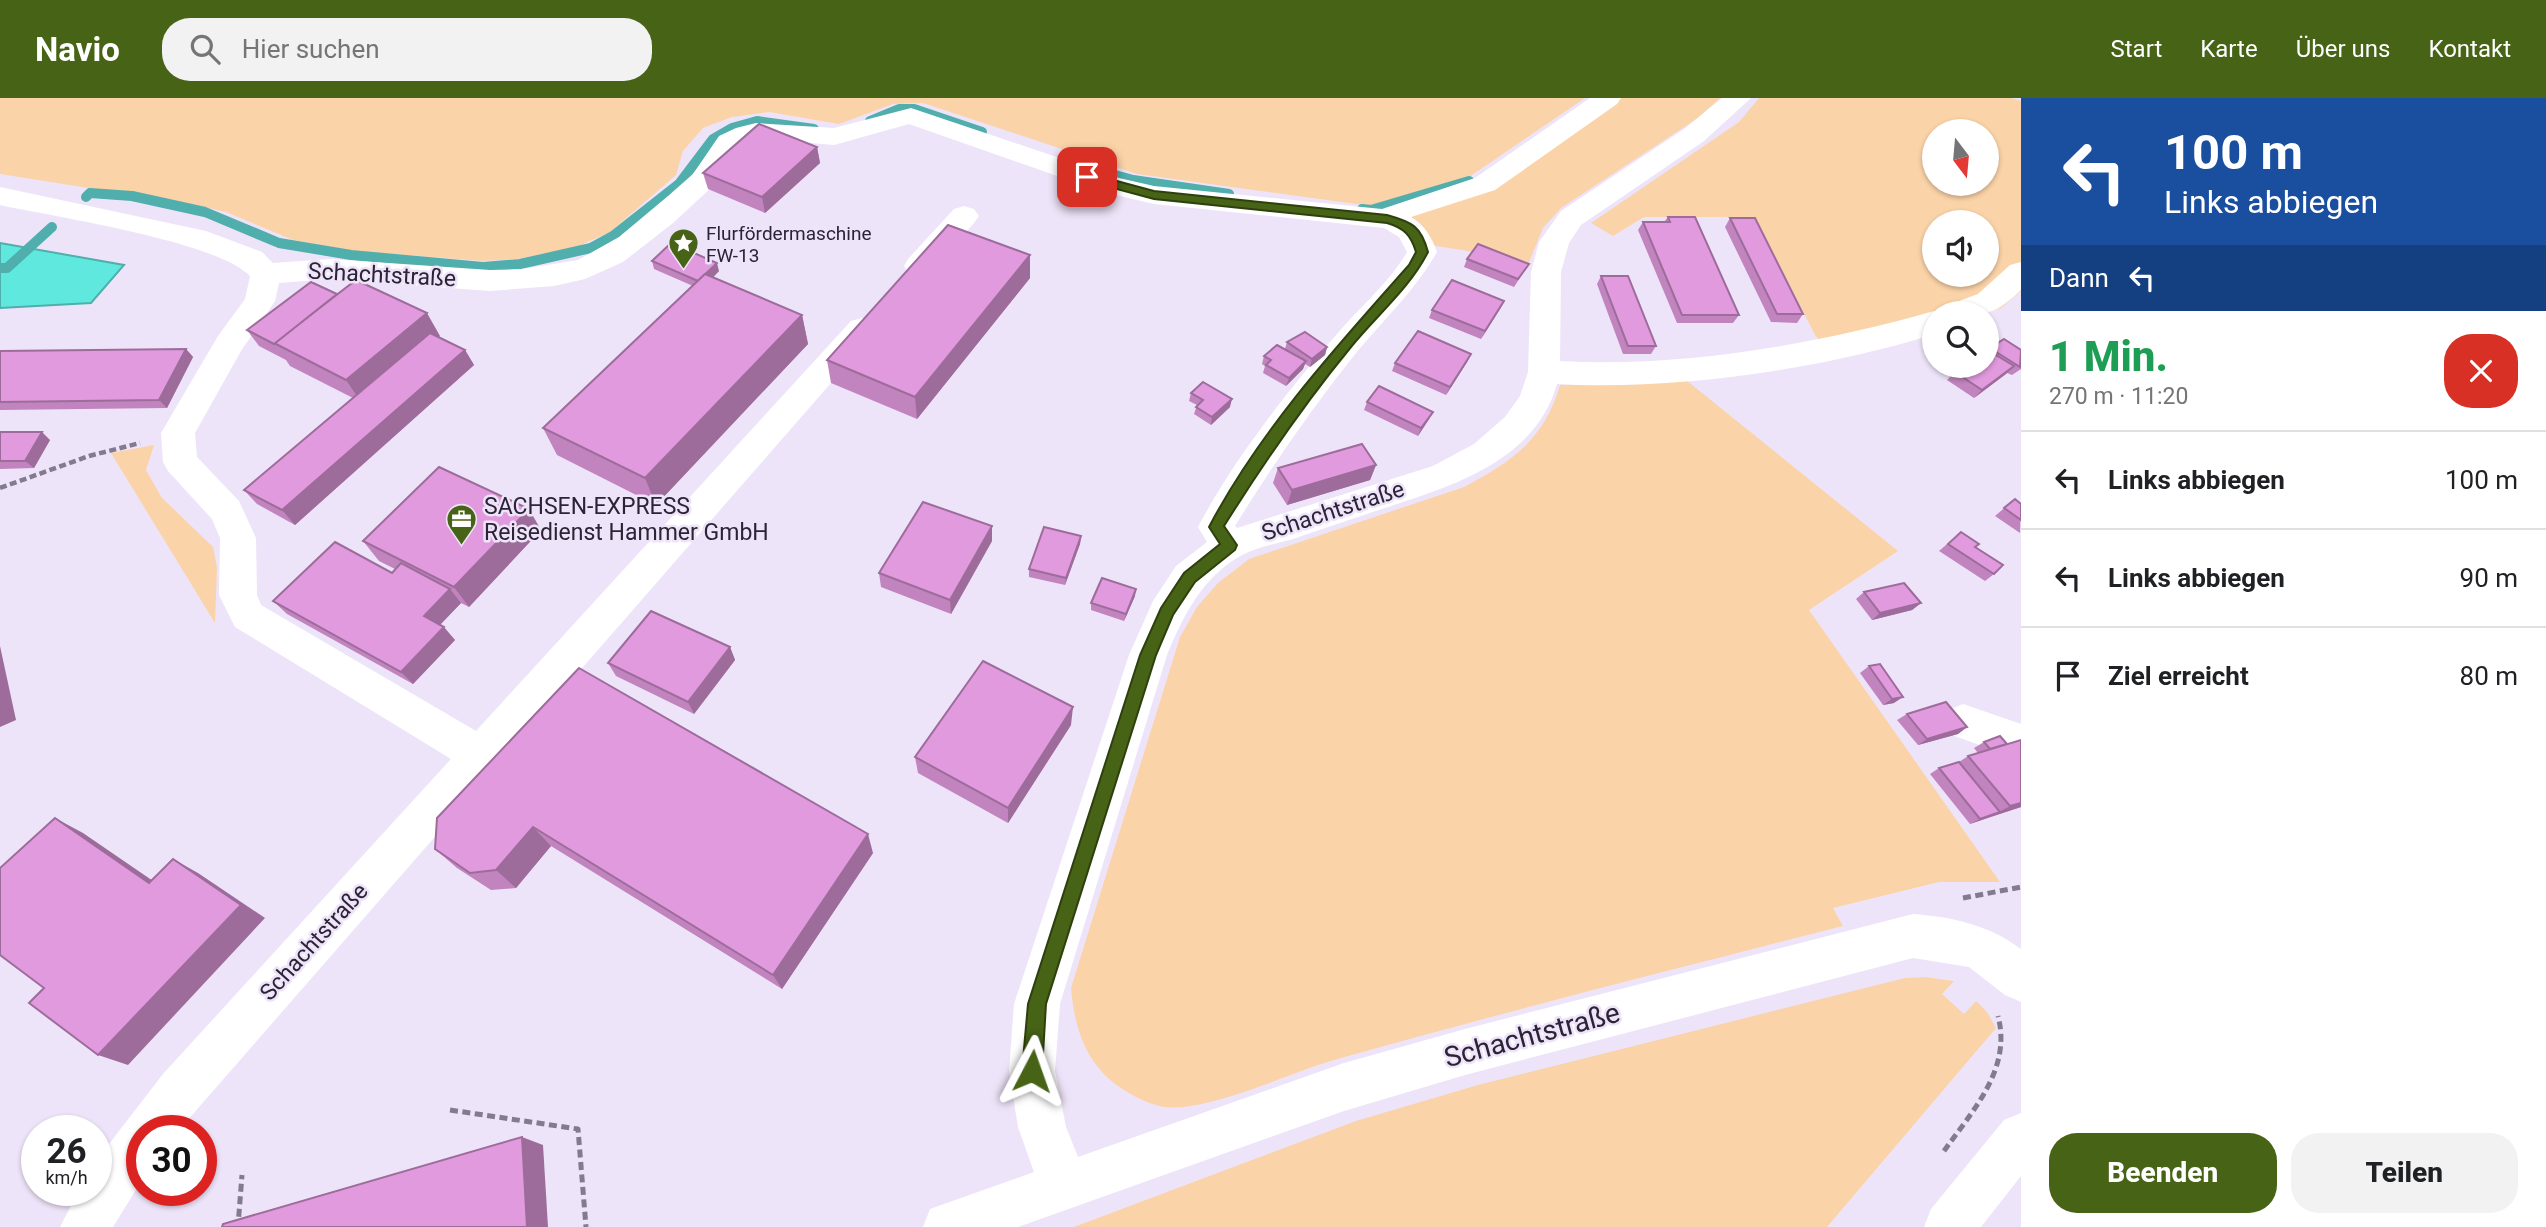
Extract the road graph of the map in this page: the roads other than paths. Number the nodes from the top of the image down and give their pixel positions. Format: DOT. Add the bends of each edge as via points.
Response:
graph roads {
  1 [pos="1608,98"];
  2 [pos="1738,98"];
  3 [pos="0,196"];
  4 [pos="964,216"];
  5 [pos="1387,219"];
  6 [pos="2021,272"];
  7 [pos="266,274"];
  8 [pos="1990,301"];
  9 [pos="1922,326"];
  10 [pos="1544,372"];
  11 [pos="1229,545"];
  12 [pos="1963,722"];
  13 [pos="2021,741"];
  14 [pos="482,755"];
  15 [pos="2010,976"];
  16 [pos="161,1115"];
  17 [pos="2021,1137"];
  18 [pos="126,1160"];
  19 [pos="1064,1185"];
  20 [pos="86,1227"];
  21 [pos="948,1227"];
  22 [pos="1949,1227"];
  1 -- 5 [label="street" via="1485,184"];
  2 -- 10 [label="street, Schachtstraße" via="1694,135 1571,218 1559,234 1546,272"];
  3 -- 7 [label="street" via="196,238 251,259"];
  4 -- 14 [label="street, Schachtstraße"];
  5 -- 7 [label="street, Schachtstraße" via="1154,195 1112,186 911,116 846,135 771,130 734,139 720,151 705,178 611,258 584,269 514,281 328,269"];
  5 -- 11 [label="street" via="1418,236 1422,252 1259,457 1216,527"];
  6 -- 8 [label="street"];
  7 -- 14 [label="street" via="260,301 229,344 178,433 180,462 227,511 239,538 238,595 248,616"];
  9 -- 10 [label="street" via="1866,342 1740,362 1644,372"];
  10 -- 11 [label="street, Schachtstraße" via="1535,399 1517,426 1486,453 1445,475"];
  11 -- 19 [label="street, Schachtstraße" via="1189,577 1161,623 1037,1004 1032,1071 1042,1127"];
  12 -- 13 [label="street"];
  14 -- 16 [label="street, Schachtstraße"];
  15 -- 19 [label="street, Schachtstraße" via="1974,945 1913,936 1428,1062"];
  17 -- 22 [label="street"];
  18 -- 20 [label="street"];
  19 -- 21 [label="street, Schachtstraße"];
}
